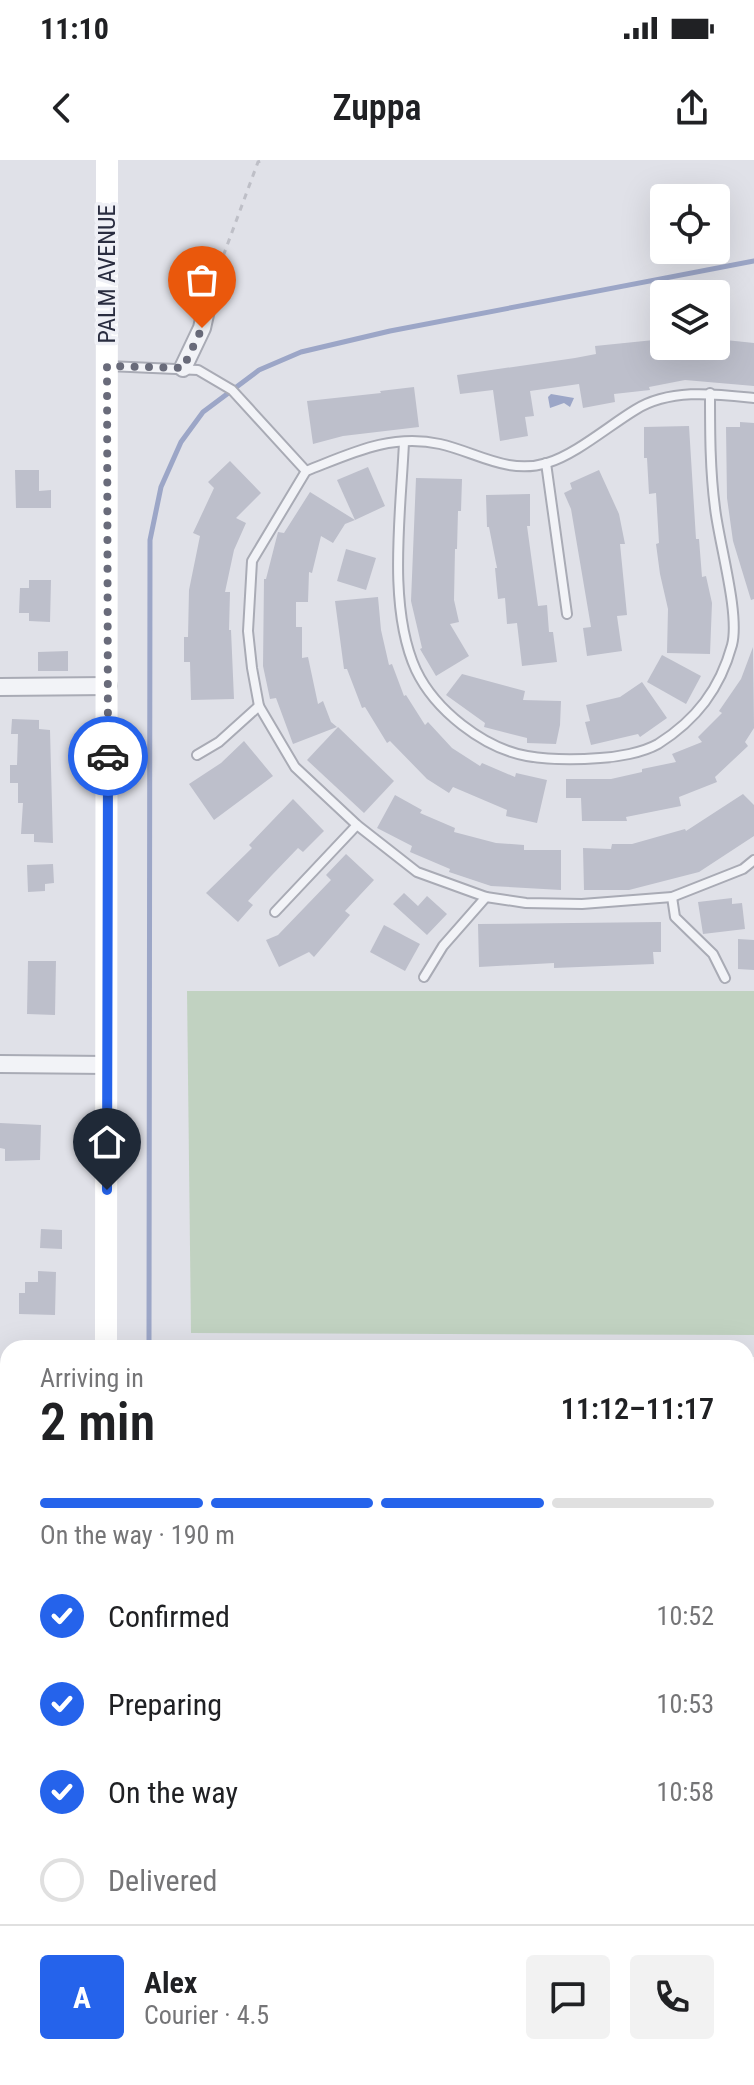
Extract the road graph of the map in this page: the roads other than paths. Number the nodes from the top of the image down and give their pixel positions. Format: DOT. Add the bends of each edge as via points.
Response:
graph roads {
  1 [pos="107,160"];
  2 [pos="210,292"];
  3 [pos="107,366"];
  4 [pos="183,368"];
  5 [pos="710,393"];
  6 [pos="754,398"];
  7 [pos="404,442"];
  8 [pos="546,463"];
  9 [pos="306,471"];
  10 [pos="567,614"];
  11 [pos="108,686"];
  12 [pos="0,687"];
  13 [pos="259,706"];
  14 [pos="197,755"];
  15 [pos="357,825"];
  16 [pos="754,860"];
  17 [pos="486,897"];
  18 [pos="672,897"];
  19 [pos="275,912"];
  20 [pos="424,977"];
  21 [pos="725,978"];
  22 [pos="0,1064"];
  23 [pos="107,1065"];
  24 [pos="106,1340"];
  1 -- 3 [label="street, PALM AVENUE"];
  2 -- 4 [label="street" via="202,328"];
  3 -- 4 [label="lane"];
  3 -- 11 [label="street, PALM AVENUE"];
  4 -- 9 [label="lane" via="198,370 230,389"];
  5 -- 6 [label="lane"];
  5 -- 7 [label="lane" via="709,454 734,617 733,643 706,704 655,746 614,757 525,755 487,740 432,698 411,657 400,611"];
  5 -- 8 [label="lane" via="670,397 637,408"];
  7 -- 8 [label="lane" via="439,444 494,463"];
  7 -- 9 [label="lane" via="350,451"];
  8 -- 10 [label="lane"];
  9 -- 13 [label="lane" via="252,561 248,631"];
  11 -- 12 [label="street"];
  11 -- 23 [label="street, PALM AVENUE"];
  13 -- 14 [label="lane"];
  13 -- 15 [label="lane" via="295,767"];
  15 -- 17 [label="lane" via="417,872"];
  15 -- 19 [label="lane"];
  16 -- 18 [label="lane"];
  17 -- 18 [label="lane" via="582,904"];
  17 -- 20 [label="lane"];
  18 -- 21 [label="lane" via="675,917 713,954"];
  22 -- 23 [label="street"];
  23 -- 24 [label="street, PALM AVENUE"];
}
